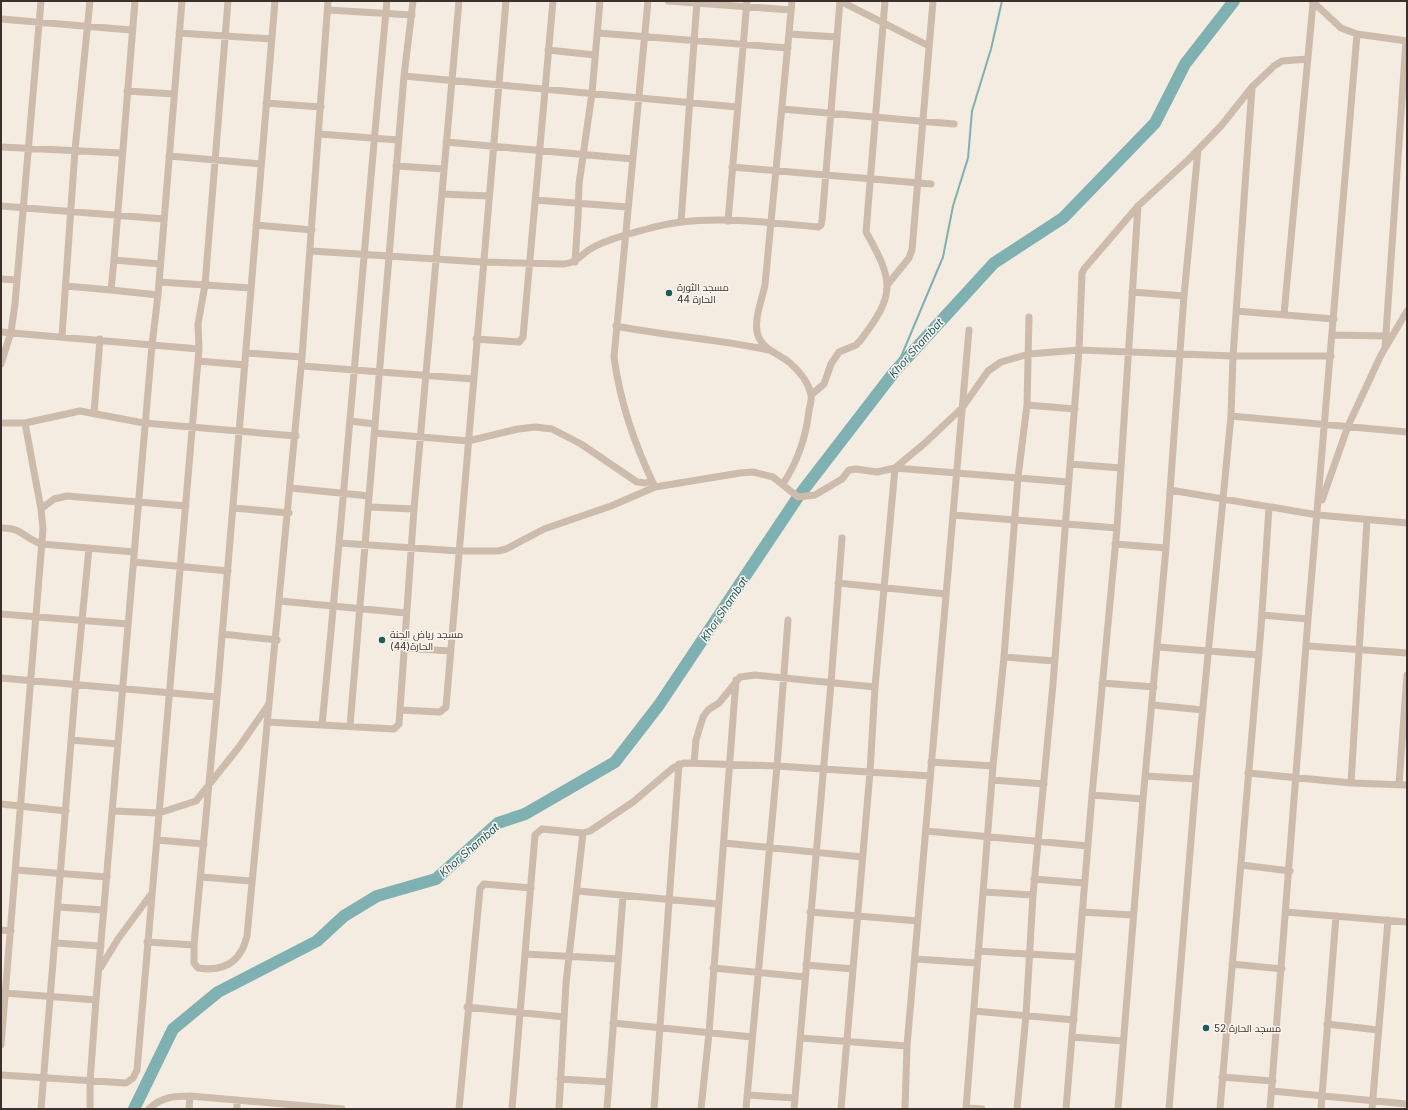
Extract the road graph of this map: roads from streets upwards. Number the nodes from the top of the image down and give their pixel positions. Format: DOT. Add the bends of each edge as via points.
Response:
graph roads {
  1 [pos="41,1"];
  2 [pos="90,1"];
  3 [pos="135,1"];
  4 [pos="182,1"];
  5 [pos="228,1"];
  6 [pos="276,1"];
  7 [pos="328,1"];
  8 [pos="387,1"];
  9 [pos="413,1"];
  10 [pos="459,1"];
  11 [pos="506,1"];
  12 [pos="553,1"];
  13 [pos="600,1"];
  14 [pos="648,1"];
  15 [pos="668,1"];
  16 [pos="792,1"];
  17 [pos="840,1"];
  18 [pos="885,1"];
  19 [pos="697,2"];
  20 [pos="934,2"];
  21 [pos="1313,2"];
  22 [pos="747,4"];
  23 [pos="328,10"];
  24 [pos="791,10"];
  25 [pos="386,12"];
  26 [pos="412,15"];
  27 [pos="1,19"];
  28 [pos="39,22"];
  29 [pos="884,23"];
  30 [pos="87,26"];
  31 [pos="131,30"];
  32 [pos="179,32"];
  33 [pos="598,33"];
  34 [pos="789,34"];
  35 [pos="1357,34"];
  36 [pos="225,36"];
  37 [pos="645,36"];
  38 [pos="837,37"];
  39 [pos="272,39"];
  40 [pos="694,40"];
  41 [pos="1407,41"];
  42 [pos="744,44"];
  43 [pos="929,46"];
  44 [pos="788,48"];
  45 [pos="548,50"];
  46 [pos="595,55"];
  47 [pos="1308,59"];
  48 [pos="404,76"];
  49 [pos="452,80"];
  50 [pos="498,84"];
  51 [pos="1252,87"];
  52 [pos="545,89"];
  53 [pos="127,91"];
  54 [pos="592,93"];
  55 [pos="174,94"];
  56 [pos="639,98"];
  57 [pos="266,103"];
  58 [pos="690,103"];
  59 [pos="321,107"];
  60 [pos="737,107"];
  61 [pos="782,109"];
  62 [pos="831,113"];
  63 [pos="876,117"];
  64 [pos="923,121"];
  65 [pos="954,124"];
  66 [pos="319,134"];
  67 [pos="374,138"];
  68 [pos="398,140"];
  69 [pos="446,142"];
  70 [pos="493,146"];
  71 [pos="1,147"];
  72 [pos="29,149"];
  73 [pos="75,150"];
  74 [pos="540,150"];
  75 [pos="1198,150"];
  76 [pos="121,153"];
  77 [pos="584,155"];
  78 [pos="169,156"];
  79 [pos="633,159"];
  80 [pos="215,160"];
  81 [pos="261,164"];
  82 [pos="396,166"];
  83 [pos="732,167"];
  84 [pos="444,169"];
  85 [pos="776,171"];
  86 [pos="826,175"];
  87 [pos="870,179"];
  88 [pos="918,183"];
  89 [pos="931,184"];
  90 [pos="442,194"];
  91 [pos="489,196"];
  92 [pos="535,200"];
  93 [pos="579,203"];
  94 [pos="1,206"];
  95 [pos="1138,206"];
  96 [pos="628,207"];
  97 [pos="24,208"];
  98 [pos="70,212"];
  99 [pos="117,216"];
  100 [pos="164,219"];
  101 [pos="728,221"];
  102 [pos="681,222"];
  103 [pos="771,223"];
  104 [pos="256,225"];
  105 [pos="312,230"];
  106 [pos="626,236"];
  107 [pos="311,251"];
  108 [pos="365,254"];
  109 [pos="390,256"];
  110 [pos="436,259"];
  111 [pos="114,260"];
  112 [pos="482,262"];
  113 [pos="575,262"];
  114 [pos="160,264"];
  115 [pos="531,264"];
  116 [pos="1,279"];
  117 [pos="16,280"];
  118 [pos="159,282"];
  119 [pos="888,284"];
  120 [pos="66,286"];
  121 [pos="205,286"];
  122 [pos="251,288"];
  123 [pos="111,290"];
  124 [pos="1132,292"];
  125 [pos="158,295"];
  126 [pos="1184,296"];
  127 [pos="1236,311"];
  128 [pos="1407,311"];
  129 [pos="1284,314"];
  130 [pos="1029,317"];
  131 [pos="1334,320"];
  132 [pos="616,326"];
  133 [pos="969,330"];
  134 [pos="1,332"];
  135 [pos="11,332"];
  136 [pos="1333,335"];
  137 [pos="62,336"];
  138 [pos="1386,336"];
  139 [pos="100,339"];
  140 [pos="476,339"];
  141 [pos="152,345"];
  142 [pos="1385,348"];
  143 [pos="199,349"];
  144 [pos="769,350"];
  145 [pos="1080,350"];
  146 [pos="1127,352"];
  147 [pos="246,353"];
  148 [pos="1180,353"];
  149 [pos="1029,354"];
  150 [pos="1233,356"];
  151 [pos="1331,356"];
  152 [pos="302,357"];
  153 [pos="198,361"];
  154 [pos="1,364"];
  155 [pos="245,364"];
  156 [pos="302,366"];
  157 [pos="356,370"];
  158 [pos="380,372"];
  159 [pos="426,376"];
  160 [pos="472,379"];
  161 [pos="811,395"];
  162 [pos="1027,405"];
  163 [pos="962,408"];
  164 [pos="1075,409"];
  165 [pos="94,413"];
  166 [pos="1231,416"];
  167 [pos="350,421"];
  168 [pos="1,422"];
  169 [pos="25,423"];
  170 [pos="144,423"];
  171 [pos="375,424"];
  172 [pos="1325,424"];
  173 [pos="1348,426"];
  174 [pos="193,428"];
  175 [pos="239,432"];
  176 [pos="1407,432"];
  177 [pos="375,433"];
  178 [pos="296,436"];
  179 [pos="421,437"];
  180 [pos="468,441"];
  181 [pos="1070,464"];
  182 [pos="895,468"];
  183 [pos="1121,468"];
  184 [pos="956,472"];
  185 [pos="1018,477"];
  186 [pos="1068,482"];
  187 [pos="654,484"];
  188 [pos="783,484"];
  189 [pos="291,488"];
  190 [pos="1170,490"];
  191 [pos="344,493"];
  192 [pos="370,496"];
  193 [pos="1223,498"];
  194 [pos="138,502"];
  195 [pos="186,506"];
  196 [pos="369,506"];
  197 [pos="1269,507"];
  198 [pos="233,508"];
  199 [pos="41,509"];
  200 [pos="414,509"];
  201 [pos="1318,512"];
  202 [pos="288,513"];
  203 [pos="953,515"];
  204 [pos="1016,520"];
  205 [pos="1367,520"];
  206 [pos="1407,523"];
  207 [pos="1065,524"];
  208 [pos="1,528"];
  209 [pos="1117,528"];
  210 [pos="842,538"];
  211 [pos="339,543"];
  212 [pos="42,544"];
  213 [pos="1115,544"];
  214 [pos="366,545"];
  215 [pos="89,548"];
  216 [pos="411,548"];
  217 [pos="1166,548"];
  218 [pos="134,552"];
  219 [pos="459,552"];
  220 [pos="134,562"];
  221 [pos="181,566"];
  222 [pos="228,571"];
  223 [pos="838,583"];
  224 [pos="885,588"];
  225 [pos="946,594"];
  226 [pos="280,601"];
  227 [pos="334,606"];
  228 [pos="359,609"];
  229 [pos="406,613"];
  230 [pos="1,614"];
  231 [pos="1262,615"];
  232 [pos="36,616"];
  233 [pos="82,619"];
  234 [pos="1308,619"];
  235 [pos="788,620"];
  236 [pos="128,624"];
  237 [pos="222,634"];
  238 [pos="276,640"];
  239 [pos="1308,646"];
  240 [pos="1158,647"];
  241 [pos="404,648"];
  242 [pos="1358,650"];
  243 [pos="450,651"];
  244 [pos="1209,651"];
  245 [pos="1407,653"];
  246 [pos="1259,655"];
  247 [pos="1004,657"];
  248 [pos="1055,661"];
  249 [pos="1407,675"];
  250 [pos="1,678"];
  251 [pos="784,679"];
  252 [pos="31,680"];
  253 [pos="736,680"];
  254 [pos="831,683"];
  255 [pos="76,684"];
  256 [pos="1102,684"];
  257 [pos="875,687"];
  258 [pos="122,688"];
  259 [pos="1154,688"];
  260 [pos="1407,692"];
  261 [pos="169,693"];
  262 [pos="217,697"];
  263 [pos="269,704"];
  264 [pos="1153,705"];
  265 [pos="400,710"];
  266 [pos="1203,710"];
  267 [pos="267,722"];
  268 [pos="322,725"];
  269 [pos="350,726"];
  270 [pos="71,740"];
  271 [pos="118,744"];
  272 [pos="931,762"];
  273 [pos="694,763"];
  274 [pos="679,764"];
  275 [pos="730,764"];
  276 [pos="777,766"];
  277 [pos="993,766"];
  278 [pos="823,768"];
  279 [pos="870,772"];
  280 [pos="1248,773"];
  281 [pos="930,776"];
  282 [pos="1145,776"];
  283 [pos="1297,778"];
  284 [pos="1196,779"];
  285 [pos="992,780"];
  286 [pos="1352,783"];
  287 [pos="1044,784"];
  288 [pos="1403,785"];
  289 [pos="207,787"];
  290 [pos="1092,795"];
  291 [pos="1143,799"];
  292 [pos="1,804"];
  293 [pos="21,806"];
  294 [pos="66,810"];
  295 [pos="113,811"];
  296 [pos="159,813"];
  297 [pos="926,831"];
  298 [pos="583,833"];
  299 [pos="987,837"];
  300 [pos="157,840"];
  301 [pos="1038,841"];
  302 [pos="724,843"];
  303 [pos="204,844"];
  304 [pos="1088,846"];
  305 [pos="768,849"];
  306 [pos="815,853"];
  307 [pos="862,857"];
  308 [pos="1241,865"];
  309 [pos="16,870"];
  310 [pos="1290,871"];
  311 [pos="61,874"];
  312 [pos="107,878"];
  313 [pos="201,878"];
  314 [pos="1034,879"];
  315 [pos="251,881"];
  316 [pos="1084,883"];
  317 [pos="531,888"];
  318 [pos="578,891"];
  319 [pos="983,892"];
  320 [pos="152,893"];
  321 [pos="1033,895"];
  322 [pos="623,896"];
  323 [pos="670,899"];
  324 [pos="718,904"];
  325 [pos="58,907"];
  326 [pos="104,910"];
  327 [pos="810,912"];
  328 [pos="1082,912"];
  329 [pos="1286,912"];
  330 [pos="1133,915"];
  331 [pos="857,916"];
  332 [pos="1336,916"];
  333 [pos="1388,920"];
  334 [pos="918,921"];
  335 [pos="1407,922"];
  336 [pos="1,930"];
  337 [pos="11,931"];
  338 [pos="147,942"];
  339 [pos="56,943"];
  340 [pos="101,946"];
  341 [pos="194,946"];
  342 [pos="978,951"];
  343 [pos="1029,953"];
  344 [pos="525,954"];
  345 [pos="569,957"];
  346 [pos="1078,957"];
  347 [pos="618,959"];
  348 [pos="914,959"];
  349 [pos="977,963"];
  350 [pos="1232,964"];
  351 [pos="806,965"];
  352 [pos="713,968"];
  353 [pos="853,969"];
  354 [pos="1282,969"];
  355 [pos="99,971"];
  356 [pos="758,973"];
  357 [pos="805,977"];
  358 [pos="4,980"];
  359 [pos="5,993"];
  360 [pos="51,997"];
  361 [pos="96,1000"];
  362 [pos="467,1007"];
  363 [pos="974,1011"];
  364 [pos="520,1012"];
  365 [pos="1026,1015"];
  366 [pos="564,1017"];
  367 [pos="1074,1020"];
  368 [pos="613,1023"];
  369 [pos="1327,1024"];
  370 [pos="660,1028"];
  371 [pos="1378,1030"];
  372 [pos="708,1033"];
  373 [pos="752,1037"];
  374 [pos="1072,1037"];
  375 [pos="800,1038"];
  376 [pos="1123,1041"];
  377 [pos="848,1042"];
  378 [pos="1,1045"];
  379 [pos="907,1046"];
  380 [pos="1,1075"];
  381 [pos="1222,1077"];
  382 [pos="43,1078"];
  383 [pos="560,1079"];
  384 [pos="1273,1081"];
  385 [pos="90,1082"];
  386 [pos="608,1082"];
  387 [pos="1272,1091"];
  388 [pos="747,1095"];
  389 [pos="190,1096"];
  390 [pos="1322,1096"];
  391 [pos="795,1098"];
  392 [pos="237,1100"];
  393 [pos="1372,1100"];
  394 [pos="1407,1104"];
  395 [pos="284,1107"];
  396 [pos="330,1108"];
  397 [pos="966,1108"];
  398 [pos="41,1109"];
  399 [pos="90,1109"];
  400 [pos="149,1109"];
  401 [pos="189,1109"];
  402 [pos="237,1109"];
  403 [pos="342,1109"];
  404 [pos="459,1109"];
  405 [pos="512,1109"];
  406 [pos="559,1109"];
  407 [pos="607,1109"];
  408 [pos="654,1109"];
  409 [pos="701,1109"];
  410 [pos="746,1109"];
  411 [pos="794,1109"];
  412 [pos="841,1109"];
  413 [pos="905,1109"];
  414 [pos="982,1109"];
  415 [pos="1017,1109"];
  416 [pos="1066,1109"];
  417 [pos="1118,1109"];
  418 [pos="1169,1109"];
  419 [pos="1220,1109"];
  420 [pos="1270,1109"];
  421 [pos="1321,1109"];
  422 [pos="1372,1109"];
  1 -- 28 [label="street"];
  2 -- 30 [label="street"];
  3 -- 31 [label="street"];
  4 -- 32 [label="street"];
  5 -- 36 [label="street"];
  6 -- 39 [label="street"];
  7 -- 23 [label="street"];
  8 -- 25 [label="street"];
  9 -- 26 [label="street"];
  10 -- 49 [label="street"];
  11 -- 50 [label="street"];
  12 -- 45 [label="street"];
  13 -- 33 [label="street"];
  14 -- 37 [label="street"];
  15 -- 19 [label="street"];
  16 -- 24 [label="street"];
  17 -- 29 [label="street"];
  17 -- 38 [label="street"];
  18 -- 29 [label="street"];
  19 -- 22 [label="street"];
  19 -- 40 [label="street"];
  20 -- 43 [label="street"];
  21 -- 35 [label="street" via="1341,28"];
  21 -- 47 [label="street"];
  22 -- 24 [label="street"];
  22 -- 42 [label="street"];
  23 -- 25 [label="street"];
  23 -- 59 [label="street"];
  24 -- 34 [label="street"];
  25 -- 26 [label="street"];
  25 -- 67 [label="street"];
  26 -- 48 [label="street"];
  27 -- 28 [label="street"];
  28 -- 30 [label="street"];
  28 -- 72 [label="street"];
  29 -- 43 [label="street"];
  29 -- 63 [label="street"];
  30 -- 31 [label="street"];
  30 -- 73 [label="street"];
  31 -- 53 [label="street"];
  32 -- 36 [label="street"];
  32 -- 55 [label="street"];
  33 -- 37 [label="street"];
  33 -- 46 [label="street"];
  34 -- 38 [label="street"];
  34 -- 44 [label="street"];
  35 -- 41 [label="street"];
  35 -- 131 [label="street"];
  36 -- 39 [label="street"];
  36 -- 80 [label="street"];
  37 -- 40 [label="street"];
  37 -- 56 [label="street"];
  38 -- 62 [label="street"];
  39 -- 57 [label="street"];
  40 -- 42 [label="street"];
  40 -- 58 [label="street"];
  41 -- 138 [label="street"];
  42 -- 44 [label="street"];
  42 -- 60 [label="street"];
  43 -- 64 [label="street"];
  44 -- 61 [label="street"];
  45 -- 46 [label="street"];
  45 -- 52 [label="street"];
  46 -- 54 [label="street"];
  47 -- 51 [label="street" via="1282,61"];
  47 -- 129 [label="street"];
  48 -- 49 [label="street"];
  48 -- 68 [label="street"];
  49 -- 50 [label="street"];
  49 -- 69 [label="street"];
  50 -- 52 [label="street"];
  50 -- 70 [label="street"];
  51 -- 75 [label="street"];
  51 -- 127 [label="street"];
  52 -- 54 [label="street"];
  52 -- 74 [label="street"];
  53 -- 55 [label="street"];
  53 -- 76 [label="street"];
  54 -- 56 [label="street"];
  54 -- 77 [label="street"];
  55 -- 78 [label="street"];
  56 -- 58 [label="street"];
  56 -- 79 [label="street"];
  57 -- 59 [label="street"];
  57 -- 81 [label="street"];
  58 -- 60 [label="street"];
  58 -- 102 [label="street"];
  59 -- 66 [label="street"];
  60 -- 83 [label="street"];
  61 -- 62 [label="street"];
  61 -- 85 [label="street"];
  62 -- 63 [label="street"];
  62 -- 86 [label="street"];
  63 -- 64 [label="street"];
  63 -- 87 [label="street"];
  64 -- 65 [label="street"];
  64 -- 88 [label="street"];
  66 -- 67 [label="street"];
  66 -- 105 [label="street"];
  67 -- 68 [label="street"];
  67 -- 108 [label="street"];
  68 -- 82 [label="street"];
  69 -- 70 [label="street"];
  69 -- 84 [label="street"];
  70 -- 74 [label="street"];
  70 -- 91 [label="street"];
  71 -- 72 [label="street"];
  72 -- 73 [label="street"];
  72 -- 97 [label="street"];
  73 -- 76 [label="street"];
  73 -- 98 [label="street"];
  74 -- 77 [label="street"];
  74 -- 92 [label="street"];
  75 -- 95 [label="street"];
  75 -- 126 [label="street"];
  76 -- 99 [label="street"];
  77 -- 79 [label="street"];
  77 -- 93 [label="street" via="578,184"];
  78 -- 80 [label="street"];
  78 -- 100 [label="street"];
  79 -- 96 [label="street"];
  80 -- 81 [label="street"];
  80 -- 121 [label="street"];
  81 -- 104 [label="street"];
  82 -- 84 [label="street"];
  82 -- 109 [label="street"];
  83 -- 85 [label="street"];
  83 -- 101 [label="street"];
  84 -- 90 [label="street"];
  85 -- 86 [label="street"];
  85 -- 103 [label="street"];
  86 -- 87 [label="street"];
  86 -- 103 [label="street" via="821,225 818,227"];
  87 -- 88 [label="street"];
  87 -- 119 [label="street" via="866,232 884,265"];
  88 -- 89 [label="street"];
  88 -- 119 [label="street" via="912,250 909,258"];
  90 -- 91 [label="street"];
  90 -- 110 [label="street"];
  91 -- 112 [label="street"];
  92 -- 93 [label="street"];
  92 -- 115 [label="street"];
  93 -- 96 [label="street"];
  93 -- 113 [label="street"];
  94 -- 97 [label="street"];
  95 -- 124 [label="street"];
  95 -- 145 [label="street" via="1084,269"];
  96 -- 106 [label="street"];
  97 -- 98 [label="street"];
  97 -- 117 [label="street"];
  98 -- 99 [label="street"];
  98 -- 120 [label="street"];
  99 -- 100 [label="street"];
  99 -- 111 [label="street"];
  100 -- 114 [label="street"];
  101 -- 102 [label="street"];
  101 -- 103 [label="street"];
  102 -- 106 [label="street"];
  103 -- 144 [label="street" via="765,285 757,329 759,338"];
  104 -- 105 [label="street"];
  104 -- 122 [label="street"];
  105 -- 107 [label="street"];
  106 -- 113 [label="street" via="592,248"];
  106 -- 132 [label="street"];
  107 -- 108 [label="street"];
  107 -- 152 [label="street"];
  108 -- 109 [label="street"];
  108 -- 157 [label="street"];
  109 -- 110 [label="street"];
  109 -- 158 [label="street"];
  110 -- 112 [label="street"];
  110 -- 159 [label="street"];
  111 -- 114 [label="street"];
  111 -- 123 [label="street"];
  112 -- 115 [label="street"];
  112 -- 140 [label="street"];
  113 -- 115 [label="street"];
  114 -- 118 [label="street"];
  115 -- 140 [label="street" via="522,341"];
  116 -- 117 [label="street"];
  117 -- 135 [label="street"];
  118 -- 121 [label="street"];
  118 -- 125 [label="street"];
  119 -- 161 [label="street" via="886,300 865,334 856,345 839,352 831,364 824,384"];
  120 -- 123 [label="street"];
  120 -- 137 [label="street"];
  121 -- 122 [label="street"];
  121 -- 143 [label="street" via="198,324"];
  122 -- 147 [label="street"];
  123 -- 125 [label="street"];
  124 -- 126 [label="street"];
  124 -- 146 [label="street"];
  125 -- 141 [label="street"];
  126 -- 148 [label="street"];
  127 -- 129 [label="street"];
  127 -- 150 [label="street"];
  128 -- 142 [label="street"];
  129 -- 131 [label="street"];
  130 -- 149 [label="street"];
  131 -- 136 [label="street"];
  132 -- 144 [label="street"];
  132 -- 187 [label="street" via="614,357 620,393 628,423"];
  133 -- 163 [label="street"];
  134 -- 135 [label="street"];
  135 -- 137 [label="street"];
  135 -- 154 [label="street"];
  136 -- 138 [label="street"];
  136 -- 151 [label="street"];
  137 -- 139 [label="street"];
  138 -- 142 [label="street"];
  139 -- 141 [label="street"];
  139 -- 165 [label="street"];
  140 -- 160 [label="street"];
  141 -- 143 [label="street"];
  141 -- 170 [label="street"];
  142 -- 173 [label="street"];
  143 -- 153 [label="street"];
  144 -- 161 [label="street" via="798,370"];
  145 -- 146 [label="street"];
  145 -- 149 [label="street"];
  145 -- 164 [label="street"];
  146 -- 148 [label="street"];
  146 -- 183 [label="street"];
  147 -- 152 [label="street"];
  147 -- 155 [label="street"];
  148 -- 150 [label="street"];
  148 -- 190 [label="street"];
  149 -- 162 [label="street"];
  149 -- 163 [label="street" via="1001,362 988,371"];
  150 -- 151 [label="street"];
  150 -- 166 [label="street"];
  151 -- 172 [label="street"];
  152 -- 156 [label="street"];
  153 -- 155 [label="street"];
  153 -- 174 [label="street"];
  155 -- 175 [label="street"];
  156 -- 157 [label="street"];
  156 -- 178 [label="street"];
  157 -- 158 [label="street"];
  157 -- 167 [label="street"];
  158 -- 159 [label="street"];
  158 -- 171 [label="street"];
  159 -- 160 [label="street"];
  159 -- 179 [label="street"];
  160 -- 180 [label="street"];
  161 -- 188 [label="street" via="807,428 799,457"];
  162 -- 164 [label="street"];
  162 -- 185 [label="street"];
  163 -- 182 [label="street"];
  163 -- 184 [label="street"];
  164 -- 181 [label="street"];
  165 -- 169 [label="street" via="80,411"];
  165 -- 170 [label="street"];
  166 -- 172 [label="street"];
  166 -- 193 [label="street"];
  167 -- 171 [label="street"];
  167 -- 191 [label="street"];
  168 -- 169 [label="street"];
  169 -- 199 [label="street"];
  170 -- 174 [label="street"];
  170 -- 194 [label="street"];
  171 -- 177 [label="street"];
  172 -- 173 [label="street"];
  172 -- 201 [label="street"];
  173 -- 176 [label="street"];
  173 -- 201 [label="street"];
  174 -- 175 [label="street"];
  174 -- 195 [label="street"];
  175 -- 178 [label="street"];
  175 -- 198 [label="street"];
  177 -- 179 [label="street"];
  177 -- 192 [label="street"];
  178 -- 189 [label="street"];
  179 -- 180 [label="street"];
  179 -- 200 [label="street"];
  180 -- 187 [label="street" via="518,429 552,429 581,444 637,482"];
  180 -- 219 [label="street"];
  181 -- 183 [label="street"];
  181 -- 186 [label="street"];
  182 -- 184 [label="street"];
  182 -- 188 [label="street" via="877,472 849,470 842,479 815,495 798,497"];
  182 -- 224 [label="street"];
  183 -- 209 [label="street"];
  184 -- 185 [label="street"];
  184 -- 203 [label="street"];
  185 -- 186 [label="street"];
  185 -- 204 [label="street"];
  186 -- 207 [label="street"];
  187 -- 188 [label="street" via="753,472"];
  187 -- 219 [label="street" via="611,506 544,529 506,549"];
  189 -- 191 [label="street"];
  189 -- 202 [label="street"];
  190 -- 193 [label="street"];
  190 -- 217 [label="street"];
  191 -- 192 [label="street"];
  191 -- 211 [label="street"];
  192 -- 196 [label="street"];
  193 -- 197 [label="street"];
  193 -- 244 [label="street"];
  194 -- 195 [label="street"];
  194 -- 199 [label="street" via="67,496 54,499"];
  194 -- 218 [label="street"];
  195 -- 221 [label="street"];
  196 -- 200 [label="street"];
  196 -- 214 [label="street"];
  197 -- 201 [label="street"];
  197 -- 231 [label="street"];
  198 -- 202 [label="street"];
  198 -- 222 [label="street"];
  199 -- 212 [label="street"];
  200 -- 216 [label="street"];
  201 -- 205 [label="street"];
  201 -- 234 [label="street"];
  202 -- 226 [label="street"];
  203 -- 204 [label="street"];
  203 -- 225 [label="street"];
  204 -- 207 [label="street"];
  204 -- 247 [label="street"];
  205 -- 206 [label="street"];
  205 -- 242 [label="street"];
  207 -- 209 [label="street"];
  207 -- 248 [label="street"];
  208 -- 212 [label="street" via="20,530 29,539"];
  209 -- 213 [label="street"];
  210 -- 223 [label="street"];
  211 -- 214 [label="street"];
  211 -- 227 [label="street"];
  212 -- 215 [label="street"];
  212 -- 232 [label="street"];
  213 -- 217 [label="street"];
  213 -- 256 [label="street"];
  214 -- 216 [label="street"];
  214 -- 228 [label="street"];
  215 -- 218 [label="street"];
  215 -- 233 [label="street"];
  216 -- 219 [label="street"];
  216 -- 229 [label="street"];
  217 -- 240 [label="street"];
  218 -- 220 [label="street"];
  219 -- 243 [label="street"];
  220 -- 221 [label="street"];
  220 -- 236 [label="street"];
  221 -- 222 [label="street"];
  221 -- 261 [label="street"];
  222 -- 237 [label="street"];
  223 -- 224 [label="street"];
  223 -- 254 [label="street"];
  224 -- 225 [label="street"];
  224 -- 257 [label="street"];
  225 -- 272 [label="street"];
  226 -- 227 [label="street"];
  226 -- 238 [label="street"];
  227 -- 228 [label="street"];
  227 -- 268 [label="street"];
  228 -- 229 [label="street"];
  228 -- 269 [label="street"];
  229 -- 241 [label="street"];
  230 -- 232 [label="street"];
  231 -- 234 [label="street"];
  231 -- 246 [label="street"];
  232 -- 233 [label="street"];
  232 -- 252 [label="street"];
  233 -- 236 [label="street"];
  233 -- 255 [label="street"];
  234 -- 239 [label="street"];
  235 -- 251 [label="street"];
  236 -- 258 [label="street"];
  237 -- 238 [label="street"];
  237 -- 262 [label="street"];
  238 -- 263 [label="street"];
  239 -- 242 [label="street"];
  239 -- 283 [label="street"];
  240 -- 244 [label="street"];
  240 -- 259 [label="street"];
  241 -- 243 [label="street"];
  241 -- 265 [label="street"];
  242 -- 245 [label="street"];
  242 -- 286 [label="street"];
  243 -- 265 [label="street" via="446,707 443,711"];
  244 -- 246 [label="street"];
  244 -- 266 [label="street"];
  246 -- 280 [label="street"];
  247 -- 248 [label="street"];
  247 -- 277 [label="street"];
  248 -- 287 [label="street"];
  249 -- 260 [label="street"];
  250 -- 252 [label="street"];
  251 -- 253 [label="street" via="755,675"];
  251 -- 254 [label="street"];
  251 -- 276 [label="street"];
  252 -- 255 [label="street"];
  252 -- 293 [label="street"];
  253 -- 273 [label="street" via="719,703 703,717"];
  253 -- 275 [label="street"];
  254 -- 257 [label="street"];
  254 -- 278 [label="street"];
  255 -- 258 [label="street"];
  255 -- 270 [label="street"];
  256 -- 259 [label="street"];
  256 -- 290 [label="street"];
  257 -- 279 [label="street"];
  258 -- 261 [label="street"];
  258 -- 271 [label="street"];
  259 -- 264 [label="street"];
  260 -- 288 [label="street"];
  261 -- 262 [label="street"];
  261 -- 296 [label="street"];
  262 -- 289 [label="street"];
  263 -- 267 [label="street"];
  263 -- 289 [label="street"];
  264 -- 266 [label="street"];
  264 -- 282 [label="street"];
  265 -- 269 [label="street" via="396,729"];
  266 -- 284 [label="street"];
  267 -- 268 [label="street"];
  267 -- 315 [label="street"];
  268 -- 269 [label="street"];
  270 -- 271 [label="street"];
  270 -- 294 [label="street"];
  271 -- 295 [label="street"];
  272 -- 277 [label="street"];
  272 -- 281 [label="street"];
  273 -- 274 [label="street"];
  273 -- 275 [label="street"];
  274 -- 298 [label="street" via="633,802 595,828"];
  274 -- 323 [label="street"];
  275 -- 276 [label="street"];
  275 -- 302 [label="street"];
  276 -- 278 [label="street"];
  276 -- 305 [label="street"];
  277 -- 285 [label="street"];
  278 -- 279 [label="street"];
  278 -- 306 [label="street"];
  279 -- 281 [label="street"];
  279 -- 307 [label="street"];
  280 -- 283 [label="street"];
  280 -- 308 [label="street"];
  281 -- 297 [label="street"];
  282 -- 284 [label="street"];
  282 -- 291 [label="street"];
  283 -- 286 [label="street"];
  283 -- 310 [label="street"];
  284 -- 418 [label="street"];
  285 -- 287 [label="street"];
  285 -- 299 [label="street"];
  286 -- 288 [label="street"];
  287 -- 301 [label="street"];
  289 -- 296 [label="street" via="196,801"];
  289 -- 303 [label="street"];
  290 -- 291 [label="street"];
  290 -- 304 [label="street"];
  291 -- 330 [label="street"];
  292 -- 293 [label="street"];
  293 -- 294 [label="street"];
  293 -- 309 [label="street"];
  294 -- 311 [label="street"];
  295 -- 296 [label="street"];
  295 -- 312 [label="street"];
  296 -- 300 [label="street"];
  297 -- 299 [label="street"];
  297 -- 334 [label="street"];
  298 -- 317 [label="street" via="548,829 538,831 535,835"];
  298 -- 318 [label="street"];
  299 -- 301 [label="street"];
  299 -- 319 [label="street"];
  300 -- 303 [label="street"];
  300 -- 320 [label="street"];
  301 -- 304 [label="street"];
  301 -- 314 [label="street"];
  302 -- 305 [label="street"];
  302 -- 324 [label="street"];
  303 -- 313 [label="street"];
  304 -- 316 [label="street"];
  305 -- 306 [label="street"];
  305 -- 356 [label="street"];
  306 -- 307 [label="street"];
  306 -- 327 [label="street"];
  307 -- 331 [label="street"];
  308 -- 310 [label="street"];
  308 -- 350 [label="street"];
  309 -- 311 [label="street"];
  309 -- 337 [label="street"];
  310 -- 329 [label="street"];
  311 -- 312 [label="street"];
  311 -- 325 [label="street"];
  312 -- 326 [label="street"];
  313 -- 315 [label="street"];
  313 -- 341 [label="street"];
  314 -- 316 [label="street"];
  314 -- 321 [label="street"];
  315 -- 341 [label="street" via="247,936 239,956 220,967 198,968 194,963"];
  316 -- 328 [label="street"];
  317 -- 344 [label="street"];
  317 -- 362 [label="street" via="481,885"];
  318 -- 322 [label="street"];
  318 -- 345 [label="street"];
  319 -- 321 [label="street"];
  319 -- 342 [label="street"];
  320 -- 338 [label="street"];
  320 -- 355 [label="street" via="118,939"];
  321 -- 343 [label="street"];
  322 -- 323 [label="street"];
  322 -- 347 [label="street"];
  323 -- 324 [label="street"];
  323 -- 370 [label="street"];
  324 -- 352 [label="street"];
  325 -- 326 [label="street"];
  325 -- 339 [label="street"];
  326 -- 340 [label="street"];
  327 -- 331 [label="street"];
  327 -- 351 [label="street"];
  328 -- 330 [label="street"];
  328 -- 346 [label="street"];
  329 -- 332 [label="street"];
  329 -- 354 [label="street"];
  330 -- 376 [label="street"];
  331 -- 334 [label="street"];
  331 -- 353 [label="street"];
  332 -- 333 [label="street"];
  332 -- 369 [label="street"];
  333 -- 335 [label="street"];
  333 -- 371 [label="street"];
  334 -- 348 [label="street"];
  336 -- 337 [label="street"];
  337 -- 358 [label="street"];
  338 -- 341 [label="street"];
  338 -- 385 [label="street" via="137,1070 133,1078 126,1083"];
  339 -- 340 [label="street"];
  339 -- 360 [label="street"];
  340 -- 355 [label="street"];
  342 -- 343 [label="street"];
  342 -- 349 [label="street"];
  343 -- 346 [label="street"];
  343 -- 365 [label="street"];
  344 -- 345 [label="street"];
  344 -- 364 [label="street"];
  345 -- 347 [label="street"];
  345 -- 366 [label="street"];
  346 -- 367 [label="street"];
  347 -- 368 [label="street"];
  348 -- 349 [label="street"];
  348 -- 379 [label="street"];
  349 -- 363 [label="street"];
  350 -- 354 [label="street"];
  350 -- 381 [label="street"];
  351 -- 353 [label="street"];
  351 -- 357 [label="street"];
  352 -- 356 [label="street"];
  352 -- 372 [label="street"];
  353 -- 377 [label="street"];
  354 -- 384 [label="street"];
  355 -- 361 [label="street"];
  356 -- 357 [label="street"];
  356 -- 373 [label="street"];
  357 -- 375 [label="street"];
  358 -- 359 [label="street"];
  359 -- 360 [label="street"];
  359 -- 378 [label="street"];
  360 -- 361 [label="street"];
  360 -- 382 [label="street"];
  361 -- 385 [label="street"];
  362 -- 364 [label="street"];
  362 -- 404 [label="street"];
  363 -- 365 [label="street"];
  363 -- 397 [label="street"];
  364 -- 366 [label="street"];
  364 -- 405 [label="street"];
  365 -- 367 [label="street"];
  365 -- 415 [label="street"];
  366 -- 383 [label="street"];
  367 -- 374 [label="street"];
  368 -- 370 [label="street"];
  368 -- 386 [label="street"];
  369 -- 371 [label="street"];
  369 -- 390 [label="street"];
  370 -- 372 [label="street"];
  370 -- 408 [label="street"];
  371 -- 393 [label="street"];
  372 -- 373 [label="street"];
  372 -- 409 [label="street"];
  373 -- 388 [label="street"];
  374 -- 376 [label="street"];
  374 -- 416 [label="street"];
  375 -- 377 [label="street"];
  375 -- 391 [label="street"];
  376 -- 417 [label="street"];
  377 -- 379 [label="street"];
  377 -- 412 [label="street"];
  379 -- 413 [label="street"];
  380 -- 382 [label="street"];
  381 -- 384 [label="street"];
  381 -- 419 [label="street"];
  382 -- 385 [label="street"];
  382 -- 398 [label="street"];
  383 -- 386 [label="street"];
  383 -- 406 [label="street"];
  384 -- 387 [label="street"];
  385 -- 399 [label="street"];
  386 -- 407 [label="street"];
  387 -- 390 [label="street"];
  387 -- 420 [label="street"];
  388 -- 391 [label="street"];
  388 -- 410 [label="street"];
  389 -- 392 [label="street"];
  389 -- 400 [label="street" via="164,1098"];
  389 -- 401 [label="street"];
  390 -- 393 [label="street"];
  390 -- 421 [label="street"];
  391 -- 411 [label="street"];
  392 -- 395 [label="street"];
  392 -- 402 [label="street"];
  393 -- 394 [label="street"];
  393 -- 422 [label="street"];
  395 -- 396 [label="street"];
  396 -- 403 [label="street"];
  397 -- 414 [label="street"];
}
